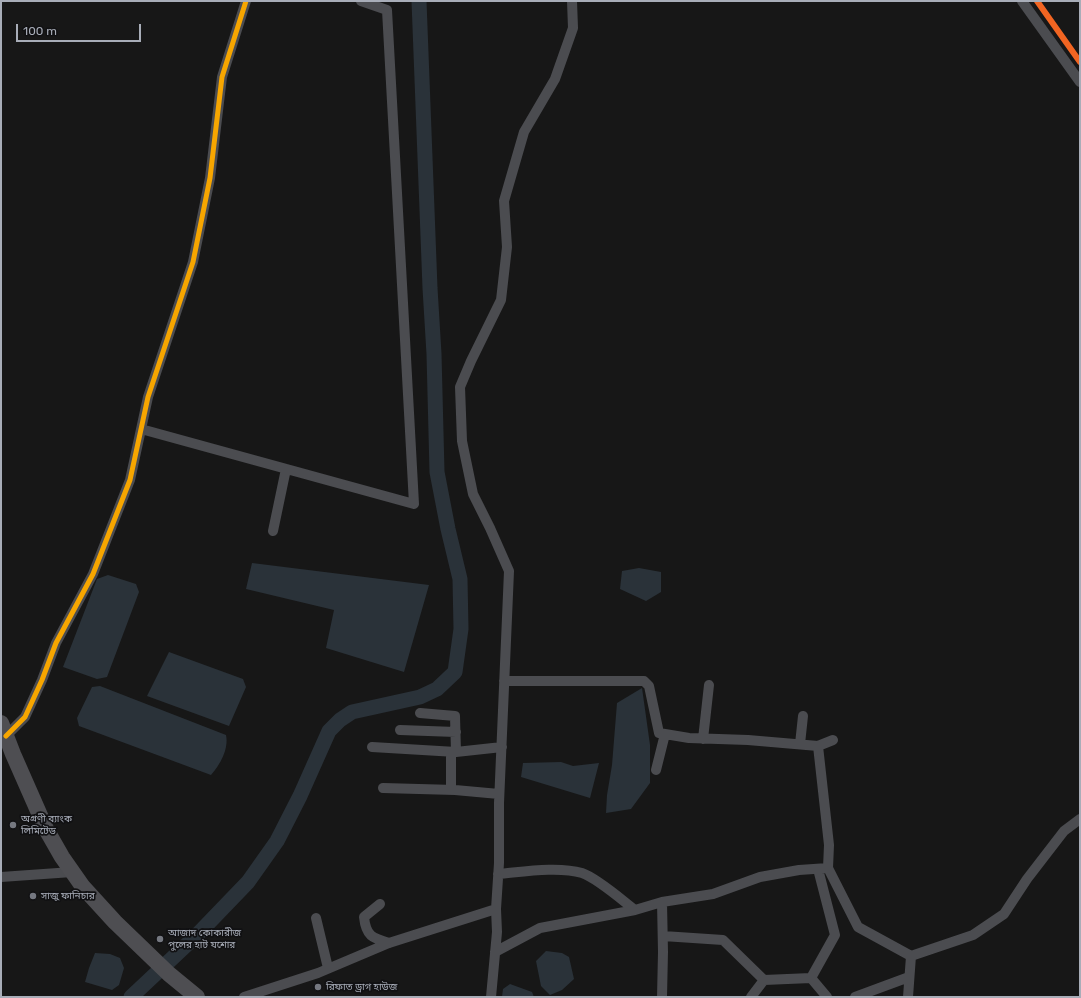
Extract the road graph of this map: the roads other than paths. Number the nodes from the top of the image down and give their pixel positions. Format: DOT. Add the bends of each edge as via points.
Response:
graph roads {
  1 [pos="246,1"];
  2 [pos="361,1"];
  3 [pos="572,1"];
  4 [pos="1022,1"];
  5 [pos="1080,82"];
  6 [pos="141,428"];
  7 [pos="286,469"];
  8 [pos="273,531"];
  9 [pos="504,681"];
  10 [pos="709,685"];
  11 [pos="420,713"];
  12 [pos="804,716"];
  13 [pos="4,729"];
  14 [pos="400,730"];
  15 [pos="456,732"];
  16 [pos="665,734"];
  17 [pos="703,739"];
  18 [pos="833,740"];
  19 [pos="800,744"];
  20 [pos="818,746"];
  21 [pos="372,747"];
  22 [pos="502,747"];
  23 [pos="454,752"];
  24 [pos="656,770"];
  25 [pos="383,788"];
  26 [pos="451,790"];
  27 [pos="500,794"];
  28 [pos="1080,819"];
  29 [pos="823,868"];
  30 [pos="72,872"];
  31 [pos="498,874"];
  32 [pos="1,877"];
  33 [pos="662,902"];
  34 [pos="380,904"];
  35 [pos="496,909"];
  36 [pos="636,910"];
  37 [pos="316,918"];
  38 [pos="663,936"];
  39 [pos="389,943"];
  40 [pos="495,952"];
  41 [pos="911,956"];
  42 [pos="328,968"];
  43 [pos="909,977"];
  44 [pos="811,978"];
  45 [pos="764,980"];
  46 [pos="197,997"];
  47 [pos="244,997"];
  48 [pos="491,997"];
  49 [pos="662,997"];
  50 [pos="751,997"];
  51 [pos="827,997"];
  52 [pos="855,997"];
  53 [pos="908,997"];
  1 -- 6 [label="street" via="222,77 210,178 193,262 148,397"];
  2 -- 7 [label="street" via="387,10 414,504"];
  3 -- 9 [label="street" via="573,28 554,79 524,132 504,201 507,247 501,300 460,387 462,441 473,494 509,571"];
  4 -- 5 [label="street"];
  6 -- 7 [label="street"];
  6 -- 13 [label="street" via="130,480 93,574 56,643 25,717"];
  7 -- 8 [label="street"];
  9 -- 16 [label="street" via="644,681 649,686 659,733"];
  9 -- 22 [label="street"];
  10 -- 17 [label="street"];
  11 -- 15 [label="street" via="455,716"];
  12 -- 19 [label="street"];
  13 -- 30 [label="highway" via="46,829"];
  14 -- 15 [label="street"];
  15 -- 23 [label="street"];
  16 -- 17 [label="street"];
  16 -- 24 [label="street"];
  17 -- 19 [label="street"];
  18 -- 20 [label="street"];
  19 -- 20 [label="street"];
  20 -- 29 [label="street" via="829,845"];
  21 -- 23 [label="street"];
  22 -- 23 [label="street"];
  22 -- 27 [label="street"];
  23 -- 26 [label="street"];
  25 -- 26 [label="street"];
  26 -- 27 [label="street"];
  27 -- 31 [label="street"];
  28 -- 41 [label="street" via="1064,831 1004,914 973,935"];
  29 -- 33 [label="street" via="760,877 713,894"];
  29 -- 41 [label="street" via="858,927"];
  29 -- 44 [label="street" via="835,935"];
  30 -- 32 [label="street"];
  30 -- 46 [label="highway" via="115,922"];
  31 -- 35 [label="street"];
  31 -- 36 [label="street" via="558,870 583,873"];
  33 -- 36 [label="street"];
  33 -- 38 [label="street"];
  34 -- 39 [label="street" via="364,917 365,928 374,939"];
  35 -- 39 [label="street"];
  35 -- 40 [label="street"];
  36 -- 40 [label="street" via="540,928"];
  37 -- 42 [label="street"];
  38 -- 45 [label="street" via="723,940"];
  38 -- 49 [label="street"];
  39 -- 42 [label="street"];
  40 -- 48 [label="street"];
  41 -- 43 [label="street"];
  42 -- 47 [label="street"];
  43 -- 52 [label="street"];
  43 -- 53 [label="street"];
  44 -- 45 [label="street"];
  44 -- 51 [label="street"];
  45 -- 50 [label="street"];
}
